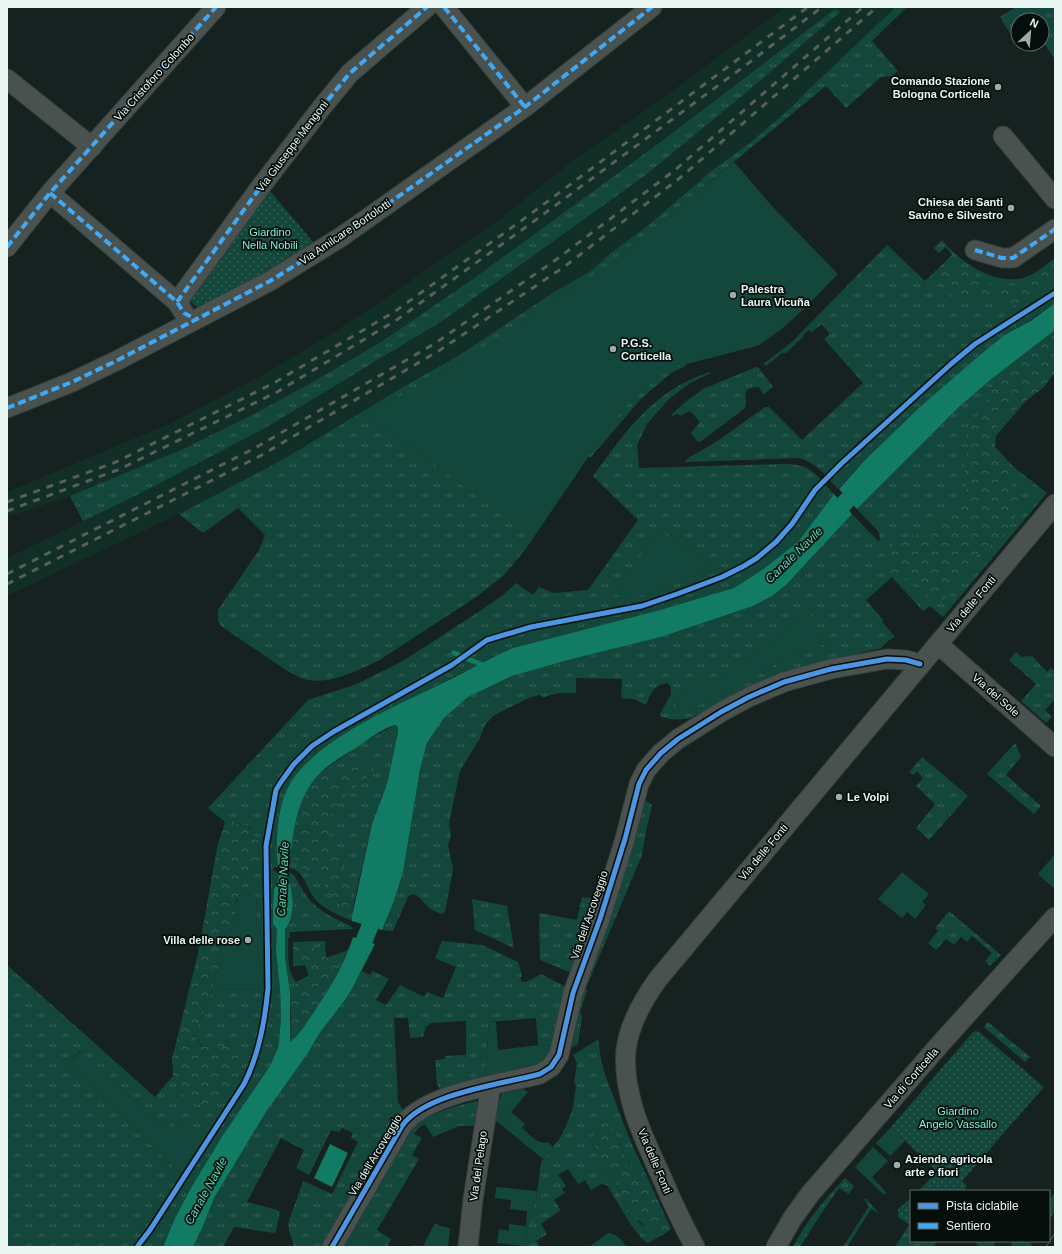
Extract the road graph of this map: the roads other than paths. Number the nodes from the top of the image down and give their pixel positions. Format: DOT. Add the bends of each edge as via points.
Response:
graph roads {
  1 [pos="216,7"];
  2 [pos="427,7"];
  3 [pos="444,7"];
  4 [pos="652,7"];
  5 [pos="7,79"];
  6 [pos="525,108"];
  7 [pos="1003,136"];
  8 [pos="92,147"];
  9 [pos="50,192"];
  10 [pos="1055,199"];
  11 [pos="1055,229"];
  12 [pos="7,246"];
  13 [pos="975,250"];
  14 [pos="177,302"];
  15 [pos="197,320"];
  16 [pos="7,408"];
  17 [pos="1055,504"];
  18 [pos="938,644"];
  19 [pos="920,664"];
  20 [pos="1055,747"];
  21 [pos="1055,917"];
  22 [pos="491,1084"];
  23 [pos="332,1247"];
  24 [pos="468,1247"];
  25 [pos="695,1247"];
  26 [pos="776,1247"];
  1 -- 8 [label="street, Via Cristoforo Colombo"];
  2 -- 14 [label="street, Via Giuseppe Mengoni" via="350,73 262,185"];
  3 -- 6 [label="street"];
  4 -- 6 [label="street, Via Amilcare Bortolotti"];
  5 -- 8 [label="street"];
  6 -- 15 [label="street, Via Amilcare Bortolotti" via="340,237 270,281"];
  7 -- 10 [label="street"];
  8 -- 9 [label="street, Via Cristoforo Colombo"];
  9 -- 12 [label="street, Via Cristoforo Colombo"];
  9 -- 14 [label="street"];
  11 -- 13 [label="street" via="1013,258 1002,258"];
  14 -- 15 [label="street" via="184,313"];
  15 -- 16 [label="street, Via Amilcare Bortolotti" via="97,370"];
  17 -- 18 [label="street, Via delle Fonti"];
  18 -- 19 [label="street, Via delle Fonti"];
  18 -- 20 [label="street, Via del Sole"];
  19 -- 22 [label="street, Via dell'Arcoveggio" via="887,659 831,669 784,682 720,712 678,738 661,753 646,770 639,784 599,923 573,993 555,1062 546,1072"];
  19 -- 25 [label="street, Via delle Fonti" via="658,979 645,997 632,1025 626,1051 631,1100 651,1153"];
  21 -- 26 [label="street, Via di Corticella" via="810,1194"];
  22 -- 23 [label="street, Via dell'Arcoveggio" via="418,1110 406,1120"];
  22 -- 24 [label="street, Via del Pelago"];
}
